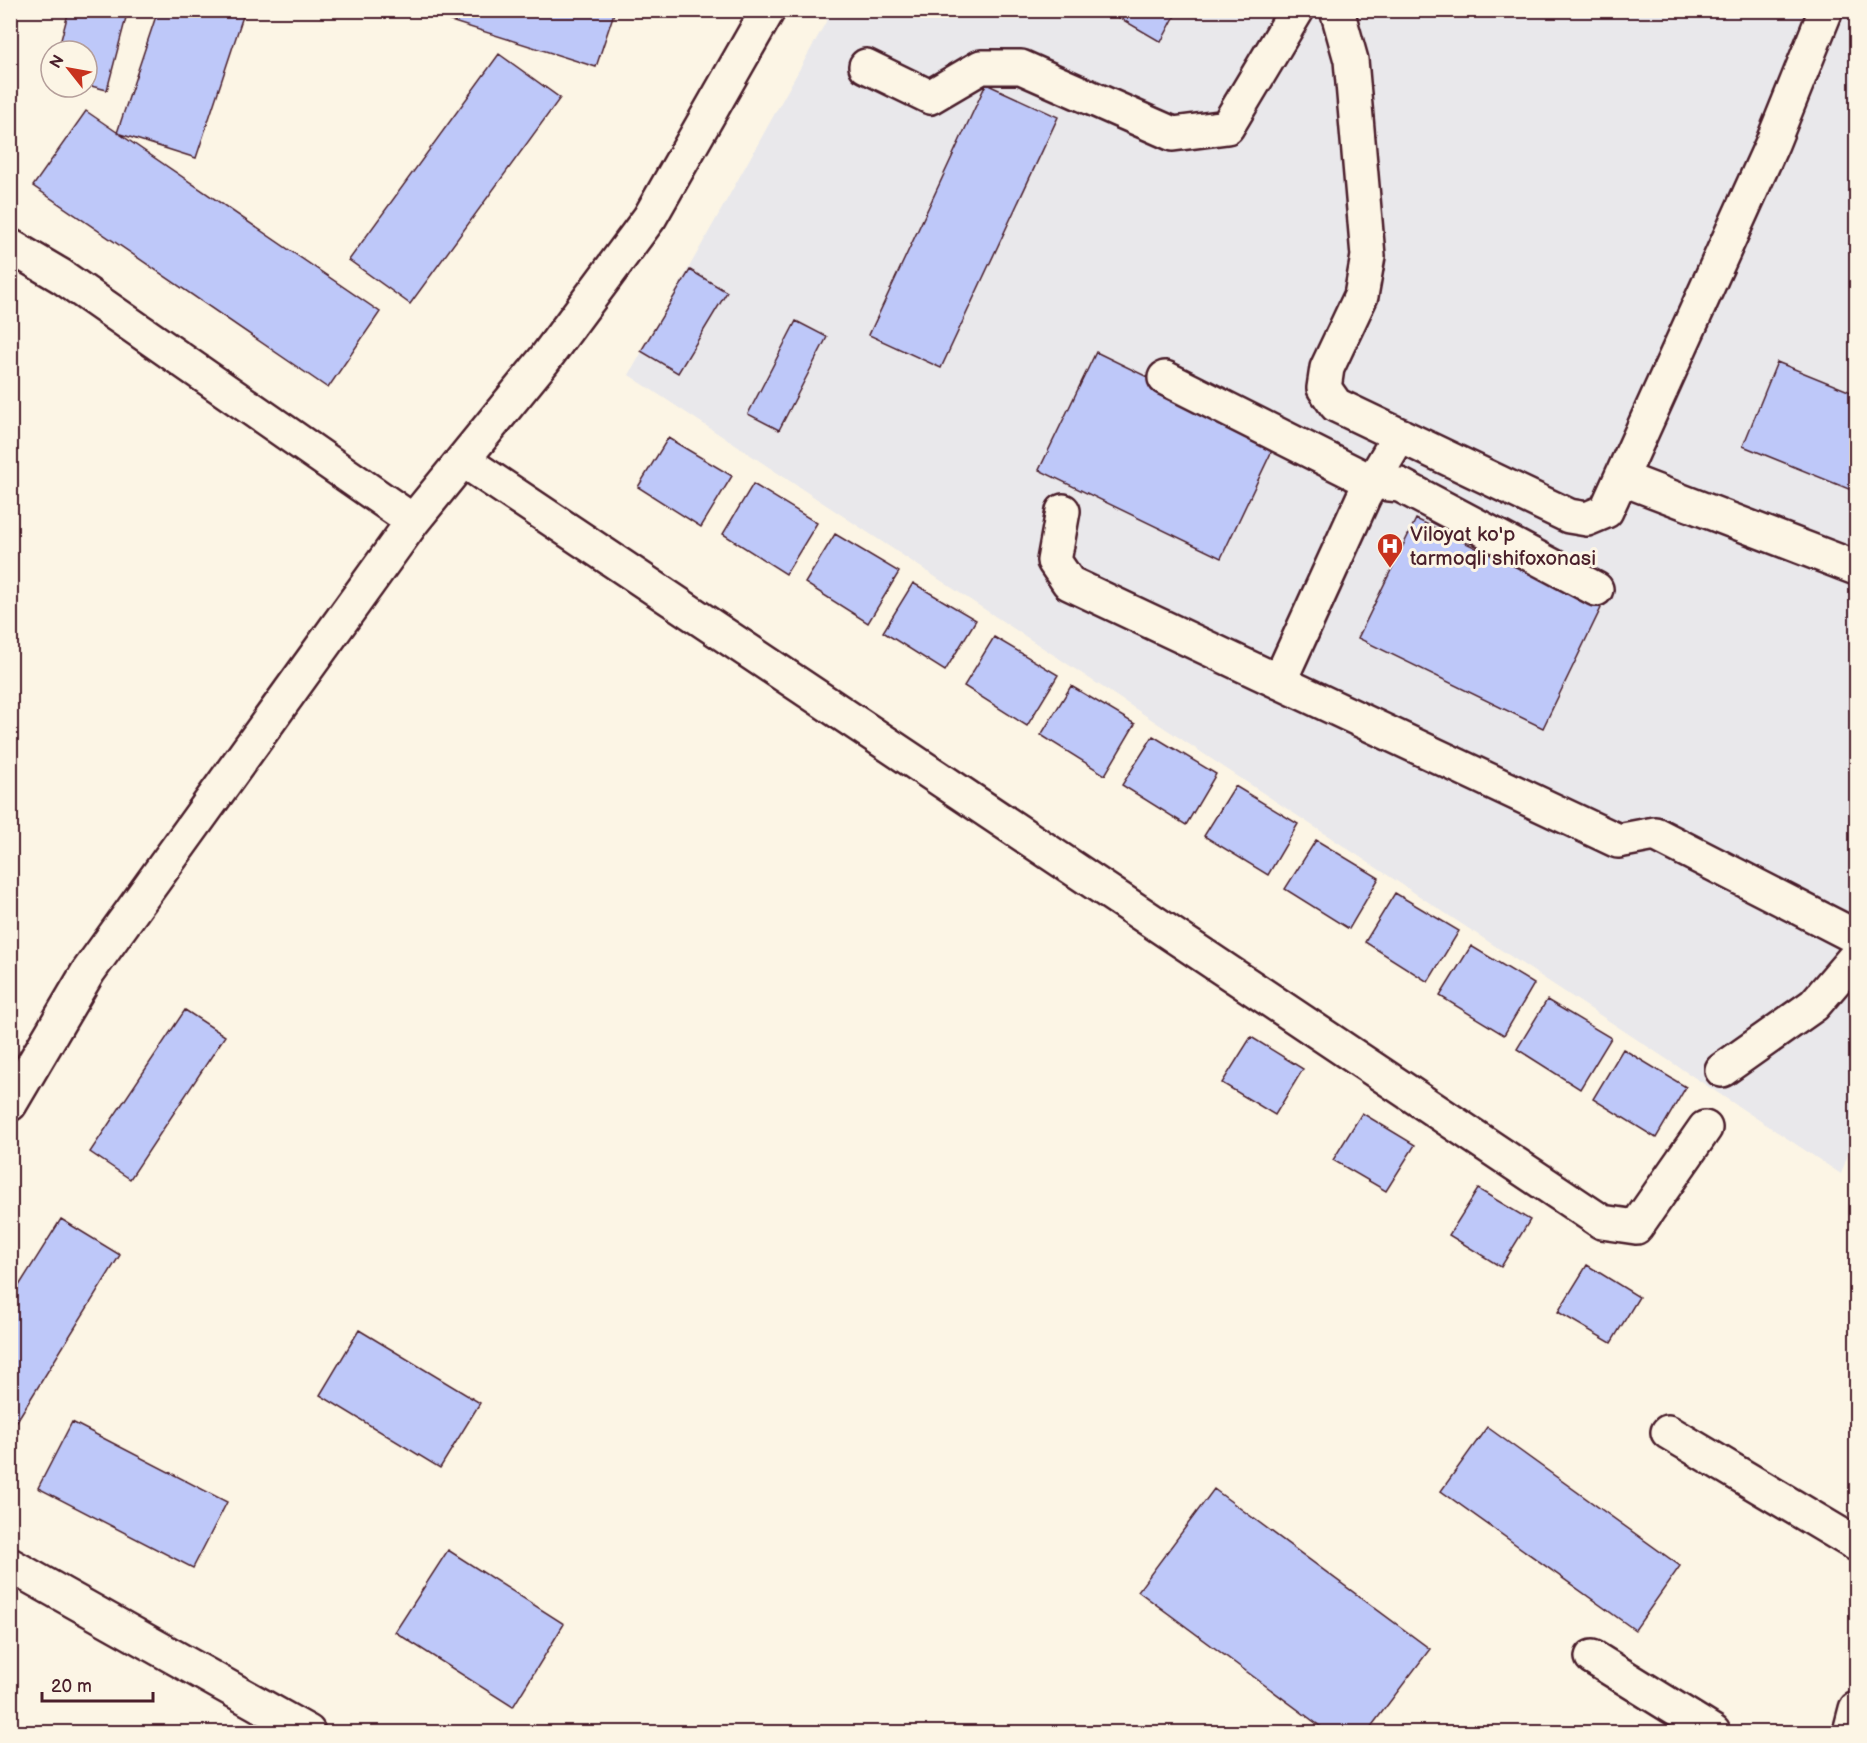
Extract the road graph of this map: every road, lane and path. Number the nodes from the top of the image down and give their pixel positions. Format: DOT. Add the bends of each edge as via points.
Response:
graph roads {
  1 [pos="768,10"];
  2 [pos="1297,10"];
  3 [pos="1336,10"];
  4 [pos="1826,10"];
  5 [pos="866,66"];
  6 [pos="10,246"];
  7 [pos="1165,378"];
  8 [pos="1400,435"];
  9 [pos="463,460"];
  10 [pos="1621,478"];
  11 [pos="1372,482"];
  12 [pos="1063,511"];
  13 [pos="413,521"];
  14 [pos="1857,568"];
  15 [pos="1596,589"];
  16 [pos="1279,682"];
  17 [pos="1857,937"];
  18 [pos="1857,956"];
  19 [pos="1722,1070"];
  20 [pos="10,1104"];
  21 [pos="1705,1128"];
  22 [pos="1668,1432"];
  23 [pos="1857,1544"];
  24 [pos="10,1565"];
  25 [pos="1592,1657"];
  26 [pos="1857,1708"];
  27 [pos="308,1732"];
  28 [pos="1713,1732"];
  29 [pos="1850,1732"];
  1 -- 9 [label="street" via="650,217 544,360"];
  2 -- 5 [label="street" via="1227,127 1173,134 1021,67 981,67 930,97"];
  3 -- 8 [label="street" via="1351,60 1368,256 1361,296 1328,368 1324,388 1336,405"];
  4 -- 10 [label="street" via="1772,144"];
  6 -- 13 [label="street" via="61,276"];
  7 -- 11 [label="street"];
  8 -- 10 [label="street" via="1569,516 1587,519 1606,511"];
  8 -- 11 [label="street"];
  9 -- 13 [label="street"];
  9 -- 21 [label="street" via="1602,1222 1636,1227"];
  10 -- 14 [label="street"];
  11 -- 15 [label="street" via="1400,485"];
  11 -- 16 [label="street"];
  12 -- 16 [label="street" via="1054,561 1069,583"];
  13 -- 20 [label="street" via="88,972"];
  16 -- 17 [label="street" via="1618,841 1655,834"];
  18 -- 19 [label="street" via="1814,1005"];
  22 -- 23 [label="street"];
  24 -- 27 [label="street"];
  25 -- 28 [label="street"];
  26 -- 29 [label="street"];
}
